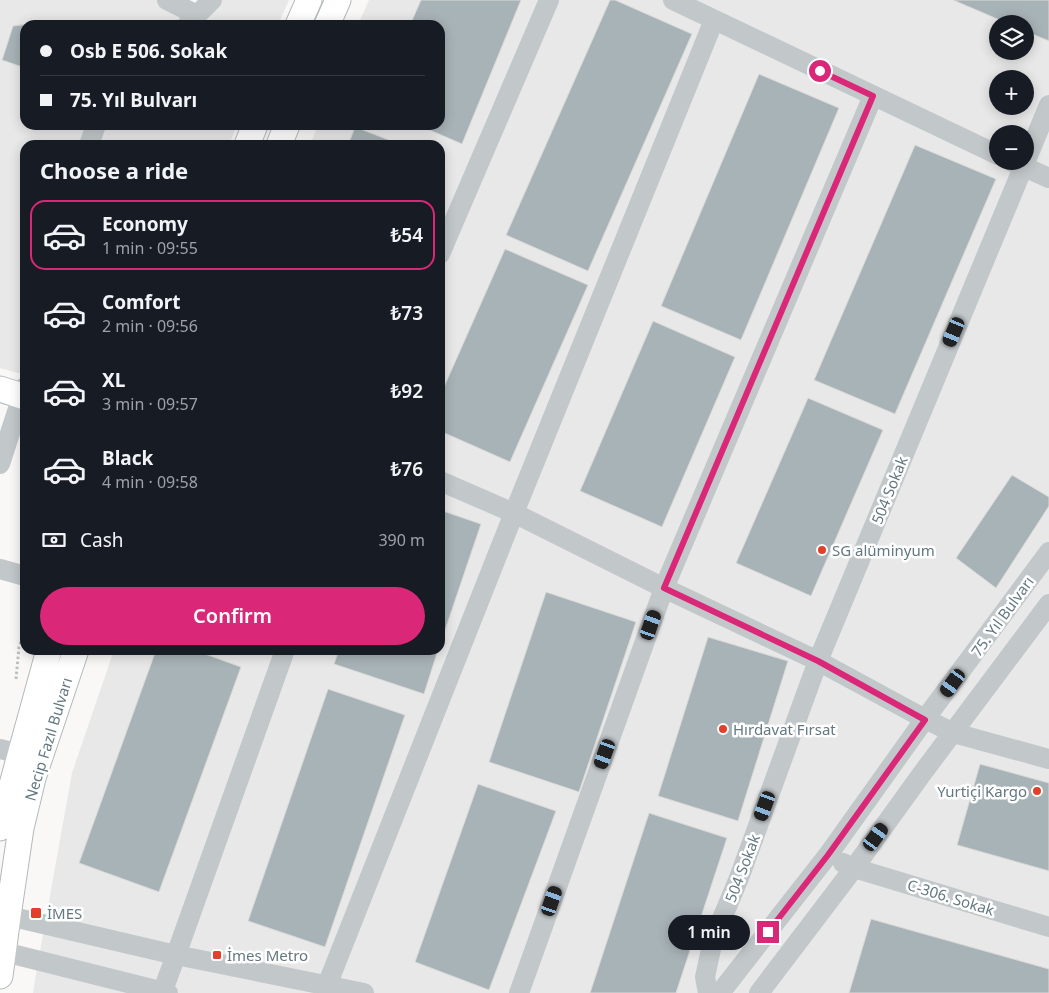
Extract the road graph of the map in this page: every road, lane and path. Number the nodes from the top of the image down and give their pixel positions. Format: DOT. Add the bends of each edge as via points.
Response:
graph roads {
  1 [pos="168,0"];
  2 [pos="212,0"];
  3 [pos="309,0"];
  4 [pos="338,0"];
  5 [pos="549,0"];
  6 [pos="673,0"];
  7 [pos="192,20"];
  8 [pos="300,20"];
  9 [pos="329,20"];
  10 [pos="714,20"];
  11 [pos="873,96"];
  12 [pos="1049,105"];
  13 [pos="1034,133"];
  14 [pos="989,151"];
  15 [pos="1015,170"];
  16 [pos="1031,170"];
  17 [pos="1049,178"];
  18 [pos="445,242"];
  19 [pos="18,392"];
  20 [pos="0,464"];
  21 [pos="445,483"];
  22 [pos="514,513"];
  23 [pos="1046,562"];
  24 [pos="0,569"];
  25 [pos="20,575"];
  26 [pos="664,588"];
  27 [pos="1049,604"];
  28 [pos="20,644"];
  29 [pos="47,655"];
  30 [pos="74,655"];
  31 [pos="283,655"];
  32 [pos="818,661"];
  33 [pos="16,682"];
  34 [pos="925,720"];
  35 [pos="954,733"];
  36 [pos="10,752"];
  37 [pos="1049,759"];
  38 [pos="0,828"];
  39 [pos="828,855"];
  40 [pos="854,868"];
  41 [pos="4,915"];
  42 [pos="1049,926"];
  43 [pos="1,952"];
  44 [pos="176,955"];
  45 [pos="0,976"];
  46 [pos="326,989"];
  47 [pos="164,993"];
  48 [pos="364,993"];
  49 [pos="519,993"];
  50 [pos="708,993"];
  51 [pos="720,993"];
  52 [pos="759,993"];
  1 -- 7 [label="street"];
  2 -- 7 [label="street"];
  3 -- 8 [label="main road"];
  4 -- 9 [label="main road"];
  5 -- 18 [label="street"];
  6 -- 10 [label="street"];
  10 -- 11 [label="street"];
  10 -- 22 [label="street"];
  11 -- 14 [label="street"];
  11 -- 26 [label="street"];
  12 -- 13 [label="street, 504 Sokak"];
  15 -- 32 [label="street, 504 Sokak"];
  16 -- 17 [label="street"];
  19 -- 20 [label="street"];
  21 -- 22 [label="street"];
  22 -- 26 [label="street"];
  22 -- 46 [label="street"];
  23 -- 34 [label="street, 75. Yıl Bulvarı"];
  24 -- 25 [label="street"];
  26 -- 32 [label="street"];
  26 -- 49 [label="street"];
  27 -- 35 [label="street, 75. Yıl Bulvarı"];
  28 -- 33 [label="path"];
  29 -- 36 [label="main road, Necip Fazıl Bulvarı"];
  30 -- 41 [label="main road, Necip Fazıl Bulvarı" via="32,778"];
  31 -- 44 [label="street"];
  32 -- 34 [label="street"];
  32 -- 50 [label="street, 504 Sokak" via="713,940 705,977"];
  34 -- 35 [label="street"];
  34 -- 39 [label="street, 75. Yıl Bulvarı"];
  35 -- 37 [label="street"];
  35 -- 40 [label="street, 75. Yıl Bulvarı"];
  36 -- 38 [label="main road, Necip Fazıl Bulvarı"];
  39 -- 40 [label="street, C-306. Sokak"];
  39 -- 51 [label="street, 75. Yıl Bulvarı"];
  40 -- 42 [label="street, C-306. Sokak"];
  40 -- 52 [label="street, 75. Yıl Bulvarı"];
  41 -- 43 [label="main road, Necip Fazıl Bulvarı"];
  41 -- 44 [label="street"];
  43 -- 45 [label="main road, Necip Fazıl Bulvarı"];
  43 -- 47 [label="street"];
  44 -- 46 [label="street"];
  44 -- 47 [label="street"];
  46 -- 48 [label="street"];
}
